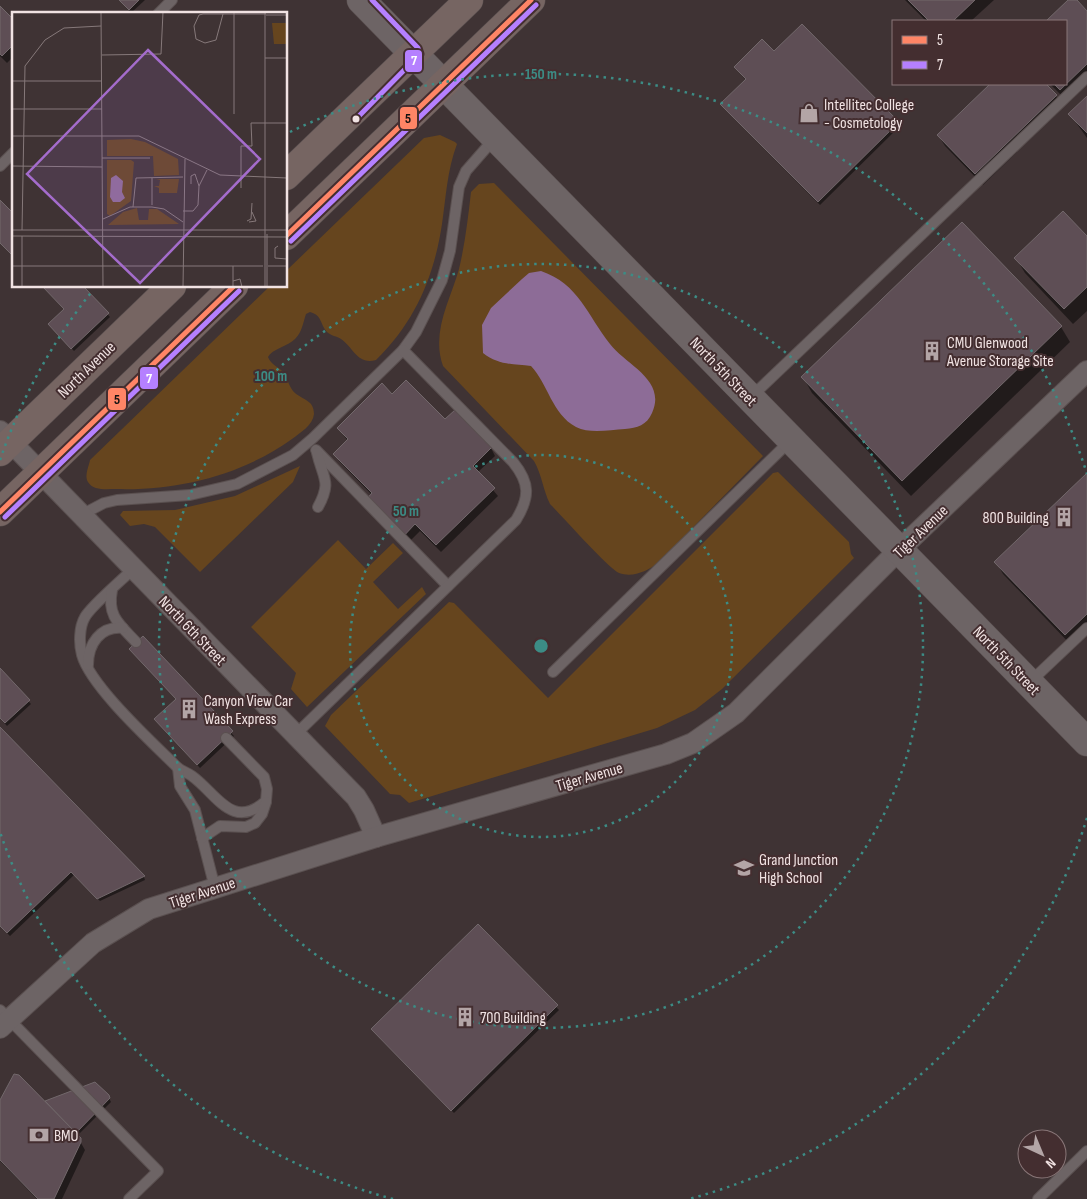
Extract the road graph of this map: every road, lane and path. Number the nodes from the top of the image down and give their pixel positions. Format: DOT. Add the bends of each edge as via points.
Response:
graph roads {
  1 [pos="172,0"];
  2 [pos="361,0"];
  3 [pos="469,0"];
  4 [pos="531,0"];
  5 [pos="160,12"];
  6 [pos="413,53"];
  7 [pos="1087,77"];
  8 [pos="443,84"];
  9 [pos="495,138"];
  10 [pos="12,154"];
  11 [pos="0,166"];
  12 [pos="288,174"];
  13 [pos="288,234"];
  14 [pos="170,288"];
  15 [pos="232,288"];
  16 [pos="403,350"];
  17 [pos="1087,370"];
  18 [pos="750,397"];
  19 [pos="313,438"];
  20 [pos="792,440"];
  21 [pos="4,442"];
  22 [pos="316,450"];
  23 [pos="40,473"];
  24 [pos="318,507"];
  25 [pos="0,512"];
  26 [pos="81,515"];
  27 [pos="899,550"];
  28 [pos="134,569"];
  29 [pos="448,586"];
  30 [pos="112,590"];
  31 [pos="123,628"];
  32 [pos="1087,628"];
  33 [pos="136,642"];
  34 [pos="88,668"];
  35 [pos="553,672"];
  36 [pos="1030,683"];
  37 [pos="295,735"];
  38 [pos="226,738"];
  39 [pos="1087,742"];
  40 [pos="178,768"];
  41 [pos="266,801"];
  42 [pos="376,837"];
  43 [pos="202,838"];
  44 [pos="215,888"];
  45 [pos="3,1019"];
  46 [pos="1087,1151"];
  47 [pos="129,1199"];
  48 [pos="1038,1199"];
  1 -- 5 [label="lane"];
  2 -- 6 [label="street, North 5th Street"];
  3 -- 6 [label="main road"];
  4 -- 8 [label="main road"];
  6 -- 8 [label="street, North 5th Street"];
  6 -- 12 [label="main road"];
  7 -- 18 [label="lane"];
  8 -- 9 [label="street, North 5th Street"];
  8 -- 13 [label="main road"];
  9 -- 16 [label="lane" via="466,171 442,280 428,312"];
  9 -- 18 [label="street, North 5th Street"];
  10 -- 11 [label="lane"];
  14 -- 21 [label="main road, North Avenue"];
  15 -- 23 [label="main road"];
  16 -- 19 [label="lane"];
  16 -- 29 [label="lane" via="523,475 526,504 516,520"];
  17 -- 27 [label="street, Tiger Avenue"];
  18 -- 20 [label="street, North 5th Street"];
  19 -- 22 [label="lane"];
  19 -- 26 [label="lane" via="293,455 237,484 190,495 117,500"];
  20 -- 27 [label="street, North 5th Street"];
  20 -- 35 [label="lane"];
  21 -- 23 [label="street, North 6th Street"];
  22 -- 24 [label="lane" via="326,478 326,492"];
  22 -- 29 [label="lane"];
  23 -- 25 [label="main road"];
  23 -- 26 [label="street, North 6th Street"];
  26 -- 28 [label="street, North 6th Street"];
  27 -- 36 [label="street, North 5th Street"];
  27 -- 42 [label="street, Tiger Avenue" via="736,713 693,743 666,754"];
  28 -- 30 [label="lane"];
  28 -- 37 [label="street, North 6th Street"];
  29 -- 37 [label="lane"];
  30 -- 31 [label="lane" via="109,604"];
  30 -- 34 [label="lane" via="85,617 80,633 82,655"];
  31 -- 33 [label="lane"];
  31 -- 34 [label="lane" via="113,627 93,642 88,654"];
  32 -- 36 [label="lane"];
  34 -- 40 [label="lane" via="110,698"];
  36 -- 39 [label="street, North 5th Street"];
  37 -- 42 [label="street, North 6th Street" via="356,797"];
  38 -- 41 [label="lane" via="264,777"];
  40 -- 41 [label="lane" via="192,776 220,804 234,811 245,813"];
  40 -- 43 [label="lane" via="180,786 195,810"];
  41 -- 43 [label="lane" via="262,814 254,823 246,827 220,826"];
  42 -- 44 [label="street, Tiger Avenue"];
  43 -- 44 [label="lane"];
  44 -- 45 [label="street, Tiger Avenue" via="150,909 119,925 92,943"];
  45 -- 47 [label="lane" via="158,1171"];
  46 -- 48 [label="lane"];
}
